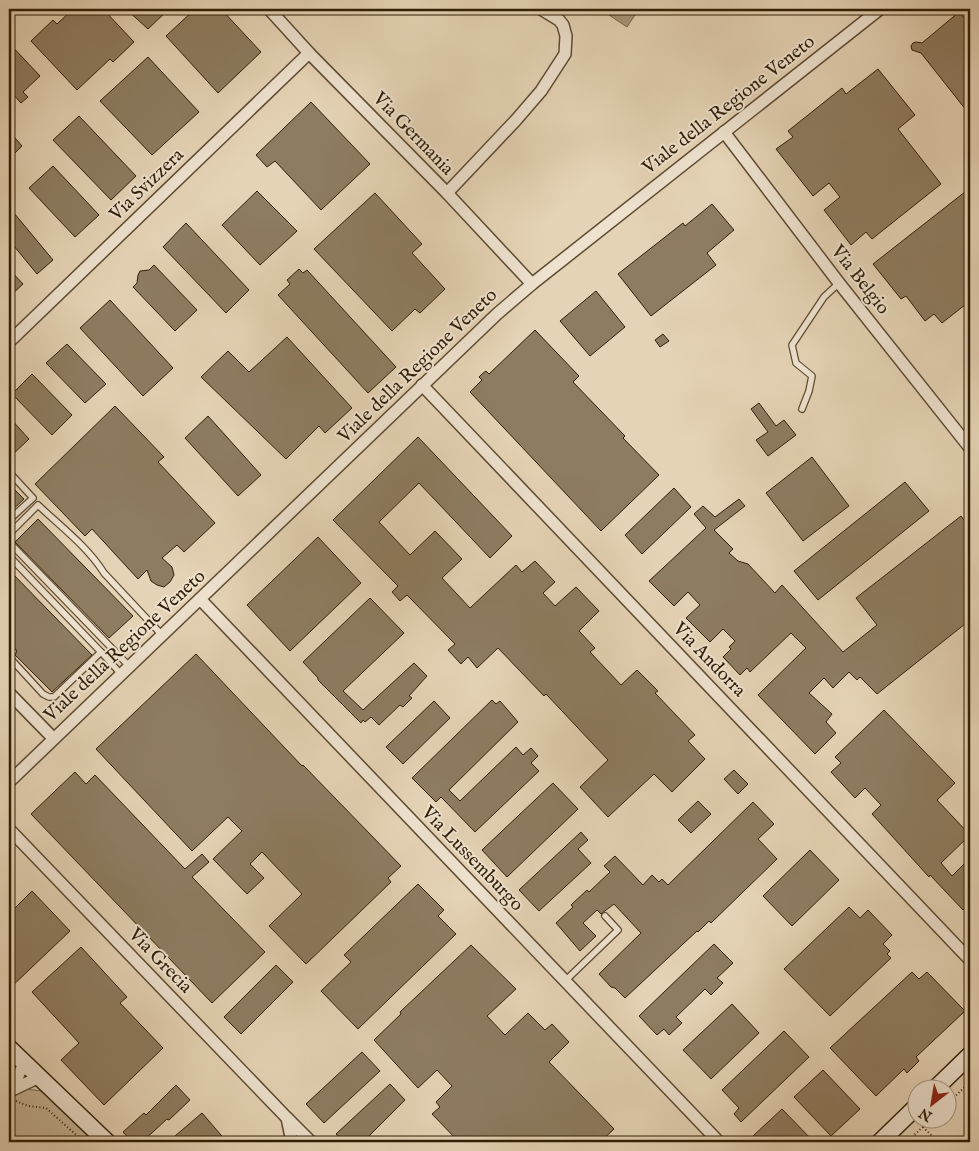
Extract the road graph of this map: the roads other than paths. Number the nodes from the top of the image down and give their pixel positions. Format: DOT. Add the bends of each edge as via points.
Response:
graph roads {
  1 [pos="269,9"];
  2 [pos="541,9"];
  3 [pos="880,9"];
  4 [pos="309,53"];
  5 [pos="724,132"];
  6 [pos="447,193"];
  7 [pos="839,283"];
  8 [pos="532,284"];
  9 [pos="9,342"];
  10 [pos="422,386"];
  11 [pos="802,409"];
  12 [pos="970,448"];
  13 [pos="9,472"];
  14 [pos="9,520"];
  15 [pos="9,534"];
  16 [pos="9,542"];
  17 [pos="9,556"];
  18 [pos="200,599"];
  19 [pos="162,635"];
  20 [pos="101,652"];
  21 [pos="9,657"];
  22 [pos="125,670"];
  23 [pos="9,694"];
  24 [pos="53,738"];
  25 [pos="9,782"];
  26 [pos="9,829"];
  27 [pos="605,916"];
  28 [pos="970,960"];
  29 [pos="565,981"];
  30 [pos="9,1048"];
  31 [pos="970,1055"];
  32 [pos="32,1070"];
  33 [pos="946,1078"];
  34 [pos="12,1095"];
  35 [pos="906,1117"];
  36 [pos="287,1118"];
  37 [pos="291,1139"];
  38 [pos="107,1142"];
  39 [pos="311,1142"];
  40 [pos="719,1142"];
  41 [pos="880,1142"];
  1 -- 4 [label="street, Via Germania"];
  2 -- 6 [label="street" via="563,25 565,54 541,91"];
  3 -- 5 [label="street, Viale della Regione Veneto"];
  4 -- 6 [label="street, Via Germania"];
  4 -- 9 [label="street, Via Svizzera"];
  5 -- 7 [label="street, Via Belgio"];
  5 -- 8 [label="street, Viale della Regione Veneto"];
  6 -- 8 [label="street, Via Germania"];
  7 -- 11 [label="lane" via="824,296 792,345 796,363 812,376"];
  7 -- 12 [label="street, Via Belgio"];
  8 -- 10 [label="street, Viale della Regione Veneto"];
  10 -- 18 [label="street, Viale della Regione Veneto"];
  10 -- 28 [label="street, Via Andorra"];
  13 -- 14 [label="lane" via="32,498"];
  15 -- 19 [label="lane" via="38,505 78,543"];
  16 -- 22 [label="lane"];
  17 -- 20 [label="lane"];
  18 -- 19 [label="street, Viale della Regione Veneto"];
  18 -- 29 [label="street, Via Lussemburgo"];
  19 -- 22 [label="street, Viale della Regione Veneto"];
  20 -- 21 [label="lane" via="54,697 43,694"];
  20 -- 22 [label="lane"];
  22 -- 24 [label="street, Viale della Regione Veneto"];
  23 -- 24 [label="street"];
  24 -- 25 [label="street, Viale della Regione Veneto"];
  26 -- 36 [label="street, Via Grecia"];
  27 -- 29 [label="lane" via="618,930"];
  29 -- 40 [label="street, Via Lussemburgo"];
  30 -- 32 [label="main road"];
  31 -- 33 [label="main road"];
  32 -- 34 [label="street" via="32,1080"];
  32 -- 38 [label="main road"];
  35 -- 41 [label="main road"];
  36 -- 37 [label="street"];
  36 -- 39 [label="street, Via Grecia"];
}
